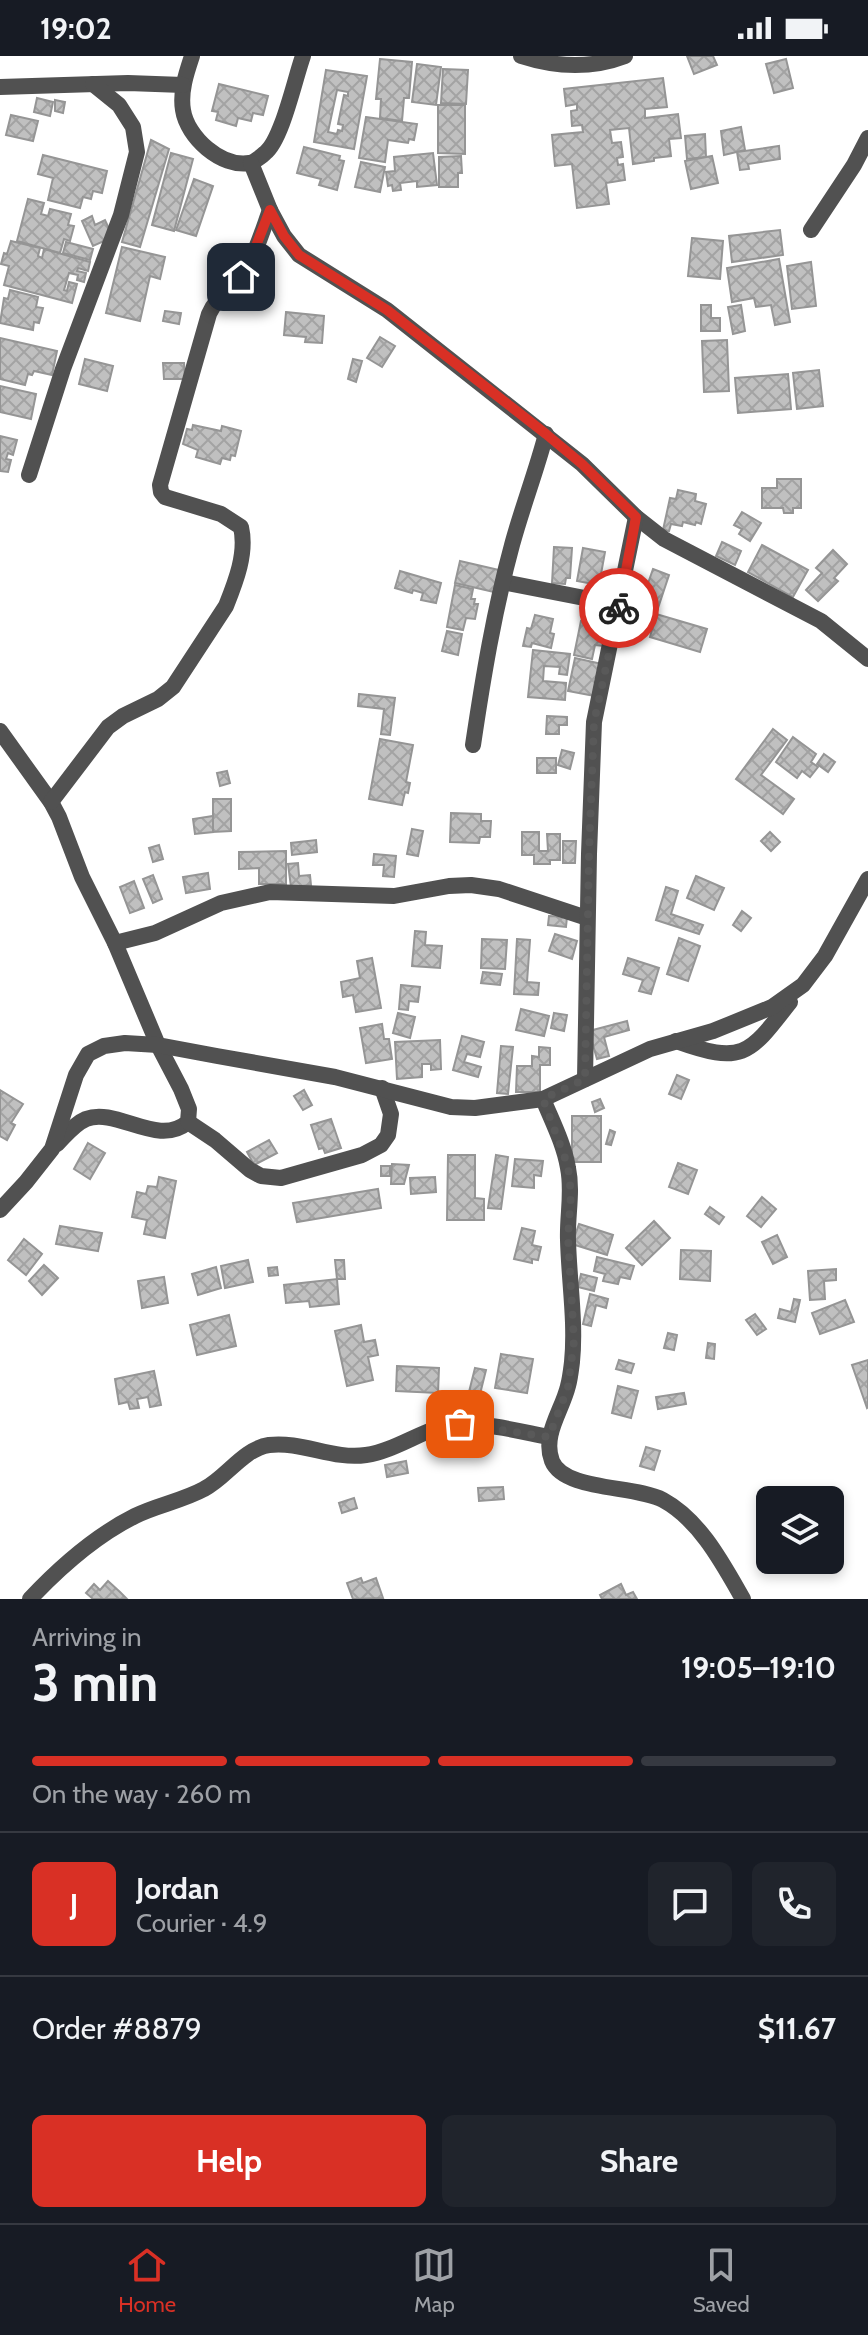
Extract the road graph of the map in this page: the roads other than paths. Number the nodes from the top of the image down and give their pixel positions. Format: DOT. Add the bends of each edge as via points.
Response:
graph roads {
  1 [pos="192,56"];
  2 [pos="303,56"];
  3 [pos="521,56"];
  4 [pos="625,56"];
  5 [pos="93,84"];
  6 [pos="183,85"];
  7 [pos="0,87"];
  8 [pos="868,138"];
  9 [pos="251,163"];
  10 [pos="270,210"];
  11 [pos="811,230"];
  12 [pos="546,434"];
  13 [pos="29,475"];
  14 [pos="636,517"];
  15 [pos="503,582"];
  16 [pos="620,605"];
  17 [pos="868,659"];
  18 [pos="0,731"];
  19 [pos="473,745"];
  20 [pos="51,802"];
  21 [pos="868,879"];
  22 [pos="587,918"];
  23 [pos="115,943"];
  24 [pos="803,985"];
  25 [pos="676,1041"];
  26 [pos="158,1045"];
  27 [pos="585,1079"];
  28 [pos="382,1088"];
  29 [pos="543,1099"];
  30 [pos="188,1122"];
  31 [pos="52,1149"];
  32 [pos="0,1210"];
  33 [pos="549,1437"];
  34 [pos="30,1599"];
  35 [pos="743,1599"];
  1 -- 6 [label="street"];
  2 -- 9 [label="street" via="279,131 268,152"];
  3 -- 4 [label="street" via="563,65"];
  5 -- 6 [label="street"];
  5 -- 7 [label="street"];
  5 -- 13 [label="street" via="119,105 133,127 137,152 121,215"];
  6 -- 9 [label="street" via="190,132 211,152"];
  8 -- 11 [label="street"];
  9 -- 10 [label="street"];
  10 -- 12 [label="street" via="299,255 387,310"];
  10 -- 20 [label="street" via="241,277 214,302 209,314 160,485 165,497 221,514 241,527 244,548 230,596 173,687 108,727"];
  12 -- 14 [label="street"];
  12 -- 15 [label="street"];
  14 -- 16 [label="street"];
  14 -- 17 [label="street" via="664,539 821,621"];
  15 -- 16 [label="street"];
  15 -- 19 [label="street"];
  16 -- 22 [label="street" via="594,722"];
  18 -- 20 [label="street"];
  20 -- 23 [label="street"];
  21 -- 24 [label="street"];
  22 -- 23 [label="street" via="471,885 394,896 270,892 221,903 155,933"];
  22 -- 27 [label="street"];
  23 -- 26 [label="street"];
  24 -- 25 [label="street" via="743,1020"];
  24 -- 25 [label="street" via="758,1041 741,1053 701,1050"];
  25 -- 27 [label="street"];
  26 -- 28 [label="street"];
  26 -- 30 [label="street" via="189,1109"];
  26 -- 31 [label="street" via="125,1043 88,1054"];
  27 -- 29 [label="street"];
  28 -- 29 [label="street" via="451,1107"];
  28 -- 30 [label="street" via="391,1114 381,1145 281,1178 250,1170"];
  29 -- 33 [label="street" via="568,1166 574,1341 568,1387"];
  30 -- 31 [label="street" via="168,1130 88,1118"];
  31 -- 32 [label="street"];
  33 -- 34 [label="street" via="460,1424 366,1455 261,1447 203,1490 156,1506 108,1532"];
  33 -- 35 [label="street" via="552,1462 564,1476 664,1500 685,1516 712,1547"];
}
